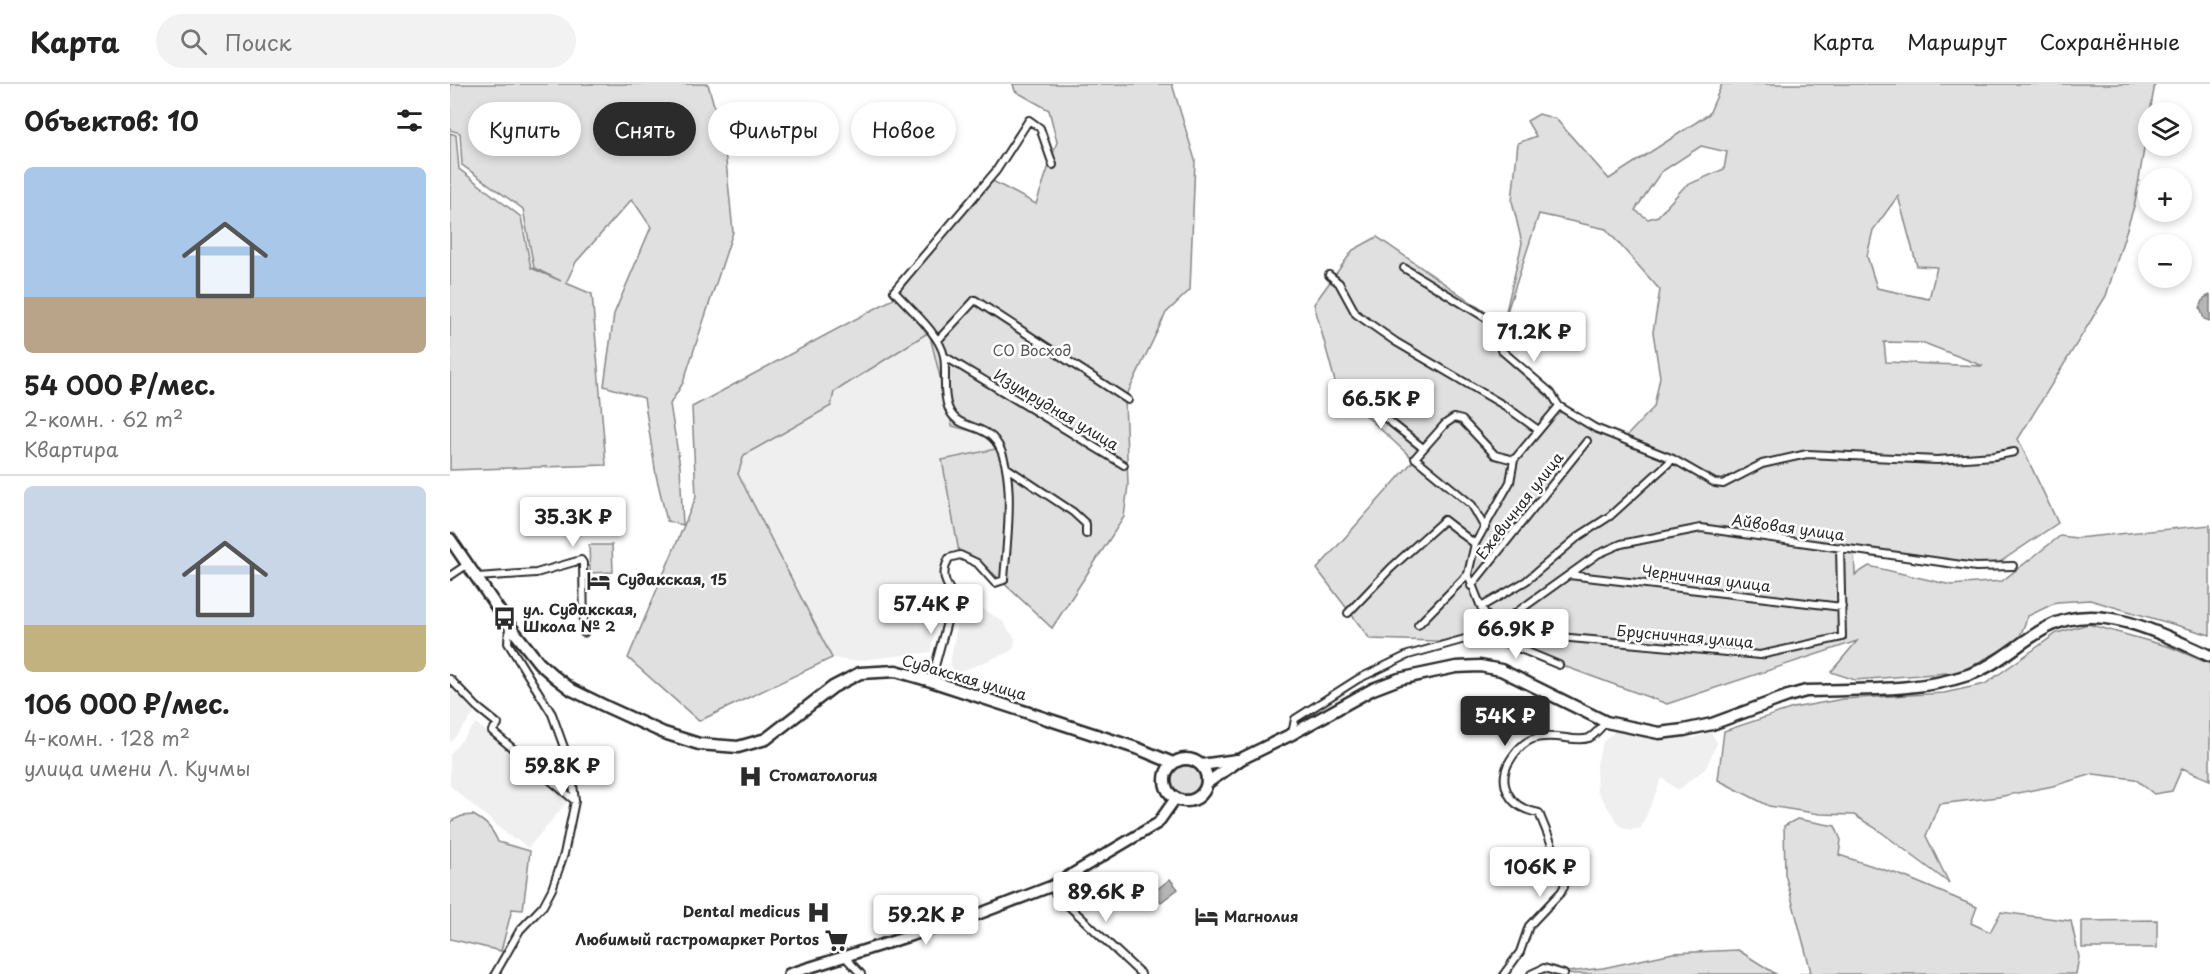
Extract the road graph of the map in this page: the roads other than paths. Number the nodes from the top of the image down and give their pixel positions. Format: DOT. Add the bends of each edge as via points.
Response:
graph roads {
  1 [pos="1053,165"];
  2 [pos="1404,268"];
  3 [pos="1329,274"];
  4 [pos="938,340"];
  5 [pos="944,356"];
  6 [pos="1128,400"];
  7 [pos="1339,404"];
  8 [pos="1559,406"];
  9 [pos="1538,429"];
  10 [pos="1587,441"];
  11 [pos="1424,448"];
  12 [pos="2014,452"];
  13 [pos="1673,459"];
  14 [pos="1514,460"];
  15 [pos="1124,465"];
  16 [pos="1007,468"];
  17 [pos="1485,528"];
  18 [pos="1086,534"];
  19 [pos="450,539"];
  20 [pos="1475,544"];
  21 [pos="1840,548"];
  22 [pos="468,564"];
  23 [pos="2013,566"];
  24 [pos="1468,574"];
  25 [pos="1568,574"];
  26 [pos="450,576"];
  27 [pos="477,577"];
  28 [pos="1472,586"];
  29 [pos="1481,607"];
  30 [pos="1842,607"];
  31 [pos="1348,613"];
  32 [pos="509,625"];
  33 [pos="1418,625"];
  34 [pos="1493,632"];
  35 [pos="584,633"];
  36 [pos="2210,656"];
  37 [pos="1559,665"];
  38 [pos="450,679"];
  39 [pos="931,681"];
  40 [pos="1606,722"];
  41 [pos="1292,734"];
  42 [pos="1241,759"];
  43 [pos="1173,763"];
  44 [pos="1201,765"];
  45 [pos="1207,783"];
  46 [pos="1175,799"];
  47 [pos="575,801"];
  48 [pos="1052,886"];
  49 [pos="844,956"];
  50 [pos="495,974"];
  51 [pos="789,974"];
  52 [pos="861,974"];
  53 [pos="1140,974"];
  54 [pos="1504,974"];
  55 [pos="1531,974"];
  56 [pos="1564,974"];
  1 -- 4 [label="street" via="1040,128 1029,120 996,171 894,291"];
  2 -- 8 [label="street" via="1499,326 1501,351 1551,393"];
  3 -- 9 [label="street" via="1339,283 1356,314"];
  4 -- 5 [label="street"];
  4 -- 6 [label="street" via="975,300"];
  5 -- 15 [label="street, Изумрудная улица"];
  5 -- 16 [label="street" via="944,384 954,418 992,436"];
  7 -- 11 [label="street" via="1364,401"];
  8 -- 9 [label="street"];
  8 -- 13 [label="street" via="1595,428"];
  9 -- 14 [label="street"];
  10 -- 28 [label="street, Ежевичная улица"];
  11 -- 14 [label="street" via="1454,418 1462,420 1496,455"];
  11 -- 17 [label="street" via="1415,458 1472,504"];
  12 -- 13 [label="street" via="1937,460 1807,454 1762,464 1723,484"];
  13 -- 29 [label="street" via="1610,516 1526,580"];
  14 -- 17 [label="street" via="1510,482"];
  16 -- 18 [label="street" via="1073,512 1086,524"];
  16 -- 39 [label="street" via="1004,580 995,583 976,563 960,555 949,558 944,582 954,596"];
  17 -- 20 [label="street"];
  19 -- 22 [label="main road, Судакская улица"];
  20 -- 24 [label="street"];
  20 -- 31 [label="street" via="1444,520"];
  21 -- 23 [label="street, Айвовая улица" via="1976,567"];
  21 -- 25 [label="street, Айвовая улица" via="1701,528 1621,544"];
  21 -- 30 [label="street"];
  22 -- 26 [label="street"];
  22 -- 27 [label="main road, Судакская улица"];
  24 -- 28 [label="street"];
  24 -- 33 [label="street"];
  25 -- 30 [label="street, Черничная улица"];
  25 -- 34 [label="street, Айвовая улица"];
  27 -- 32 [label="main road, Судакская улица"];
  27 -- 35 [label="street" via="536,573 581,560"];
  28 -- 29 [label="street"];
  29 -- 34 [label="street"];
  30 -- 34 [label="street, Брусничная улица" via="1842,637 1760,655"];
  32 -- 39 [label="main road, Судакская улица" via="539,663 572,690 664,733 699,744 738,747 766,739 833,687 860,673 896,671"];
  32 -- 47 [label="street" via="508,644 552,714 560,735 571,767"];
  34 -- 37 [label="street" via="1501,641"];
  34 -- 41 [label="street" via="1408,655 1358,679 1295,719"];
  36 -- 40 [label="main road" via="2165,636 2110,618 2087,615 2047,627 1988,668 1922,686 1806,691 1712,724 1659,733"];
  38 -- 47 [label="street" via="498,724 492,731"];
  39 -- 43 [label="main road, Судакская улица"];
  40 -- 41 [label="main road" via="1501,670 1480,666 1399,679"];
  40 -- 54 [label="street" via="1589,738 1544,735 1526,741 1504,774 1509,797 1525,810 1539,813 1563,872 1564,886 1529,926 1520,952"];
  41 -- 42 [label="main road"];
  42 -- 44 [label="main road"];
  42 -- 45 [label="main road"];
  43 -- 44 [label="main road" via="1182,759"];
  43 -- 46 [label="main road" via="1165,774 1166,788"];
  44 -- 45 [label="main road"];
  45 -- 46 [label="main road" via="1201,796 1188,801"];
  46 -- 48 [label="main road" via="1158,823"];
  47 -- 50 [label="street" via="552,889 543,906 520,930"];
  48 -- 49 [label="main road" via="976,915"];
  48 -- 53 [label="street"];
  49 -- 51 [label="main road"];
  49 -- 52 [label="street"];
  55 -- 56 [label="street" via="1544,968"];
}
